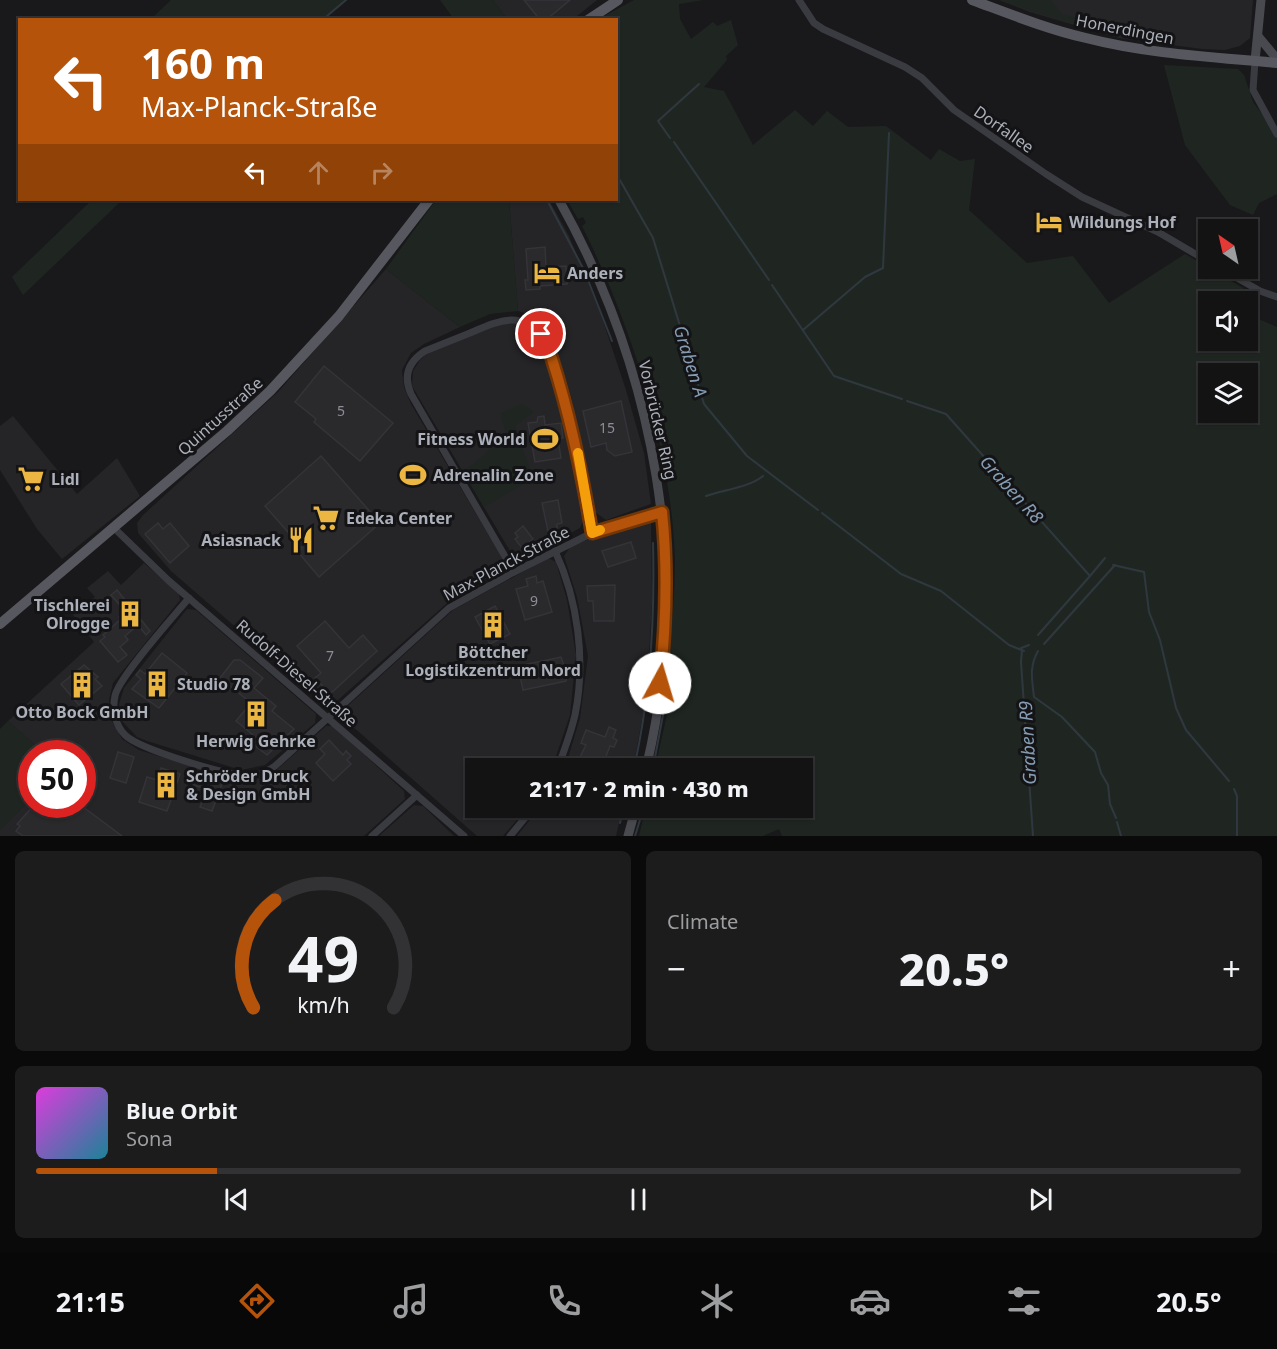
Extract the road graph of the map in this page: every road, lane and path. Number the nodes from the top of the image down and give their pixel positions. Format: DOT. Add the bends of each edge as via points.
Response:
graph roads {
  1 [pos="618,0"];
  2 [pos="799,0"];
  3 [pos="972,0"];
  4 [pos="1261,0"];
  5 [pos="591,18"];
  6 [pos="1258,36"];
  7 [pos="1255,61"];
  8 [pos="1277,61"];
  9 [pos="1277,135"];
  10 [pos="428,201"];
  11 [pos="560,201"];
  12 [pos="1198,256"];
  13 [pos="1239,279"];
  14 [pos="1277,297"];
  15 [pos="662,512"];
  16 [pos="114,528"];
  17 [pos="592,533"];
  18 [pos="555,551"];
  19 [pos="514,572"];
  20 [pos="189,598"];
  21 [pos="0,624"];
  22 [pos="329,718"];
  23 [pos="561,758"];
  24 [pos="648,758"];
  25 [pos="417,795"];
  26 [pos="525,818"];
  27 [pos="633,818"];
  28 [pos="372,836"];
  29 [pos="464,836"];
  30 [pos="510,836"];
  31 [pos="628,836"];
  1 -- 5 [label="main road"];
  2 -- 12 [label="street, Dorfallee" via="814,23 922,78 954,110 1046,174 1082,197"];
  3 -- 7 [label="main road, Honerdingen" via="1109,44"];
  4 -- 6 [label="main road"];
  6 -- 7 [label="main road"];
  6 -- 8 [label="main road"];
  7 -- 8 [label="main road, Honerdingen"];
  7 -- 9 [label="street" via="1253,90"];
  10 -- 16 [label="main road, Quintusstraße" via="304,357 227,431"];
  11 -- 15 [label="main road, Vorbrücker Ring" via="602,286 634,377"];
  13 -- 14 [label="street"];
  15 -- 17 [label="street, Max-Planck-Straße"];
  15 -- 24 [label="main road, Vorbrücker Ring" via="665,621"];
  16 -- 20 [label="street, Rudolf-Diesel-Straße"];
  16 -- 21 [label="main road, Quintusstraße"];
  17 -- 18 [label="street, Max-Planck-Straße"];
  17 -- 19 [label="street" via="564,395 541,334 527,323 508,319 425,351 408,371 406,379 411,394"];
  18 -- 19 [label="street, Max-Planck-Straße"];
  18 -- 23 [label="street" via="571,598 580,655 575,716"];
  19 -- 22 [label="street, Max-Planck-Straße" via="449,608"];
  20 -- 22 [label="street, Rudolf-Diesel-Straße"];
  20 -- 22 [label="street, Max-Planck-Straße" via="119,685 114,705 117,724 126,736 145,747 249,776 275,766"];
  22 -- 25 [label="street, Rudolf-Diesel-Straße"];
  25 -- 28 [label="street"];
  25 -- 29 [label="street, Rudolf-Diesel-Straße"];
  26 -- 30 [label="street"];
  27 -- 31 [label="main road"];
}
